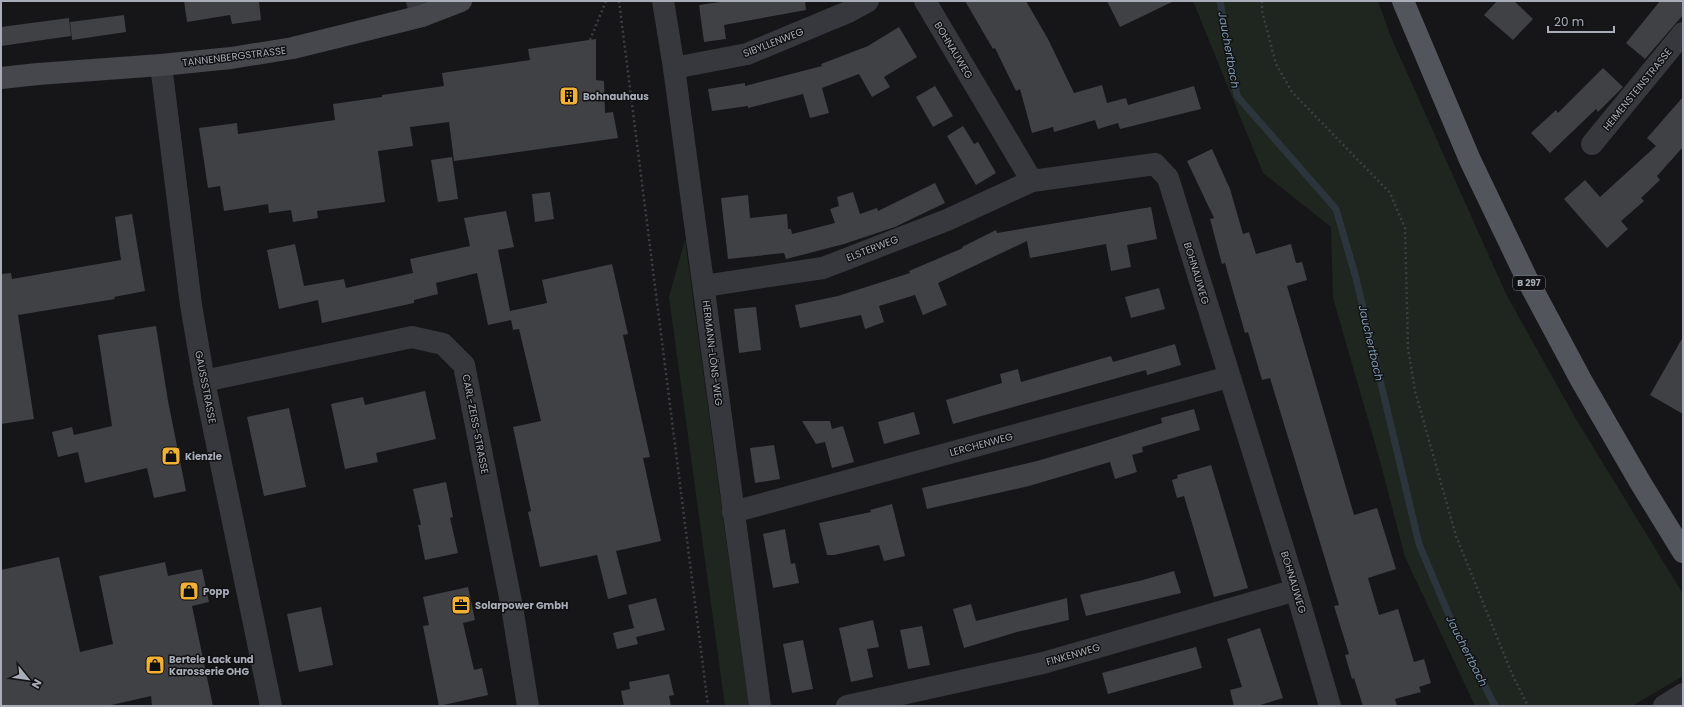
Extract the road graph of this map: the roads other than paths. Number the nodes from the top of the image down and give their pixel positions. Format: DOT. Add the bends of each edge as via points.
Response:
graph roads {
  1 [pos="462,1"];
  2 [pos="663,1"];
  3 [pos="868,1"];
  4 [pos="925,1"];
  5 [pos="1403,1"];
  6 [pos="420,8"];
  7 [pos="1683,33"];
  8 [pos="161,65"];
  9 [pos="674,68"];
  10 [pos="1,78"];
  11 [pos="1592,144"];
  12 [pos="1032,181"];
  13 [pos="704,286"];
  14 [pos="1229,377"];
  15 [pos="204,381"];
  16 [pos="733,512"];
  17 [pos="1683,552"];
  18 [pos="1296,590"];
  19 [pos="1683,694"];
  20 [pos="271,706"];
  21 [pos="528,706"];
  22 [pos="760,706"];
  23 [pos="847,706"];
  24 [pos="1330,706"];
  25 [pos="1664,706"];
  1 -- 6 [label="street, TANNENBERGSTRASSE"];
  2 -- 9 [label="street, HERMANN-LÖNS-WEG"];
  3 -- 9 [label="street, SIBYLLENWEG" via="848,12 747,54"];
  4 -- 12 [label="street, BOHNAUWEG"];
  5 -- 17 [label="main road, B 297" via="1470,160 1527,279 1581,380"];
  6 -- 8 [label="street, TANNENBERGSTRASSE" via="293,48"];
  7 -- 11 [label="street, HEIMENSTEINSTRASSE"];
  8 -- 10 [label="street, TANNENBERGSTRASSE"];
  8 -- 15 [label="street, GAUSSSTRASSE" via="191,306"];
  9 -- 13 [label="street, HERMANN-LÖNS-WEG"];
  12 -- 13 [label="street, ELSTERWEG" via="947,220 823,268"];
  12 -- 14 [label="street, BOHNAUWEG" via="1155,164 1168,178"];
  13 -- 16 [label="street, HERMANN-LÖNS-WEG"];
  14 -- 16 [label="street, LERCHENWEG"];
  14 -- 18 [label="street, BOHNAUWEG"];
  15 -- 20 [label="street, GAUSSSTRASSE"];
  15 -- 21 [label="street, CARL-ZEISS-STRASSE" via="412,337 443,344 464,364 512,607"];
  16 -- 22 [label="street, HERMANN-LÖNS-WEG"];
  18 -- 23 [label="street, FINKENWEG" via="1043,663"];
  18 -- 24 [label="street, BOHNAUWEG"];
  19 -- 25 [label="street"];
}
